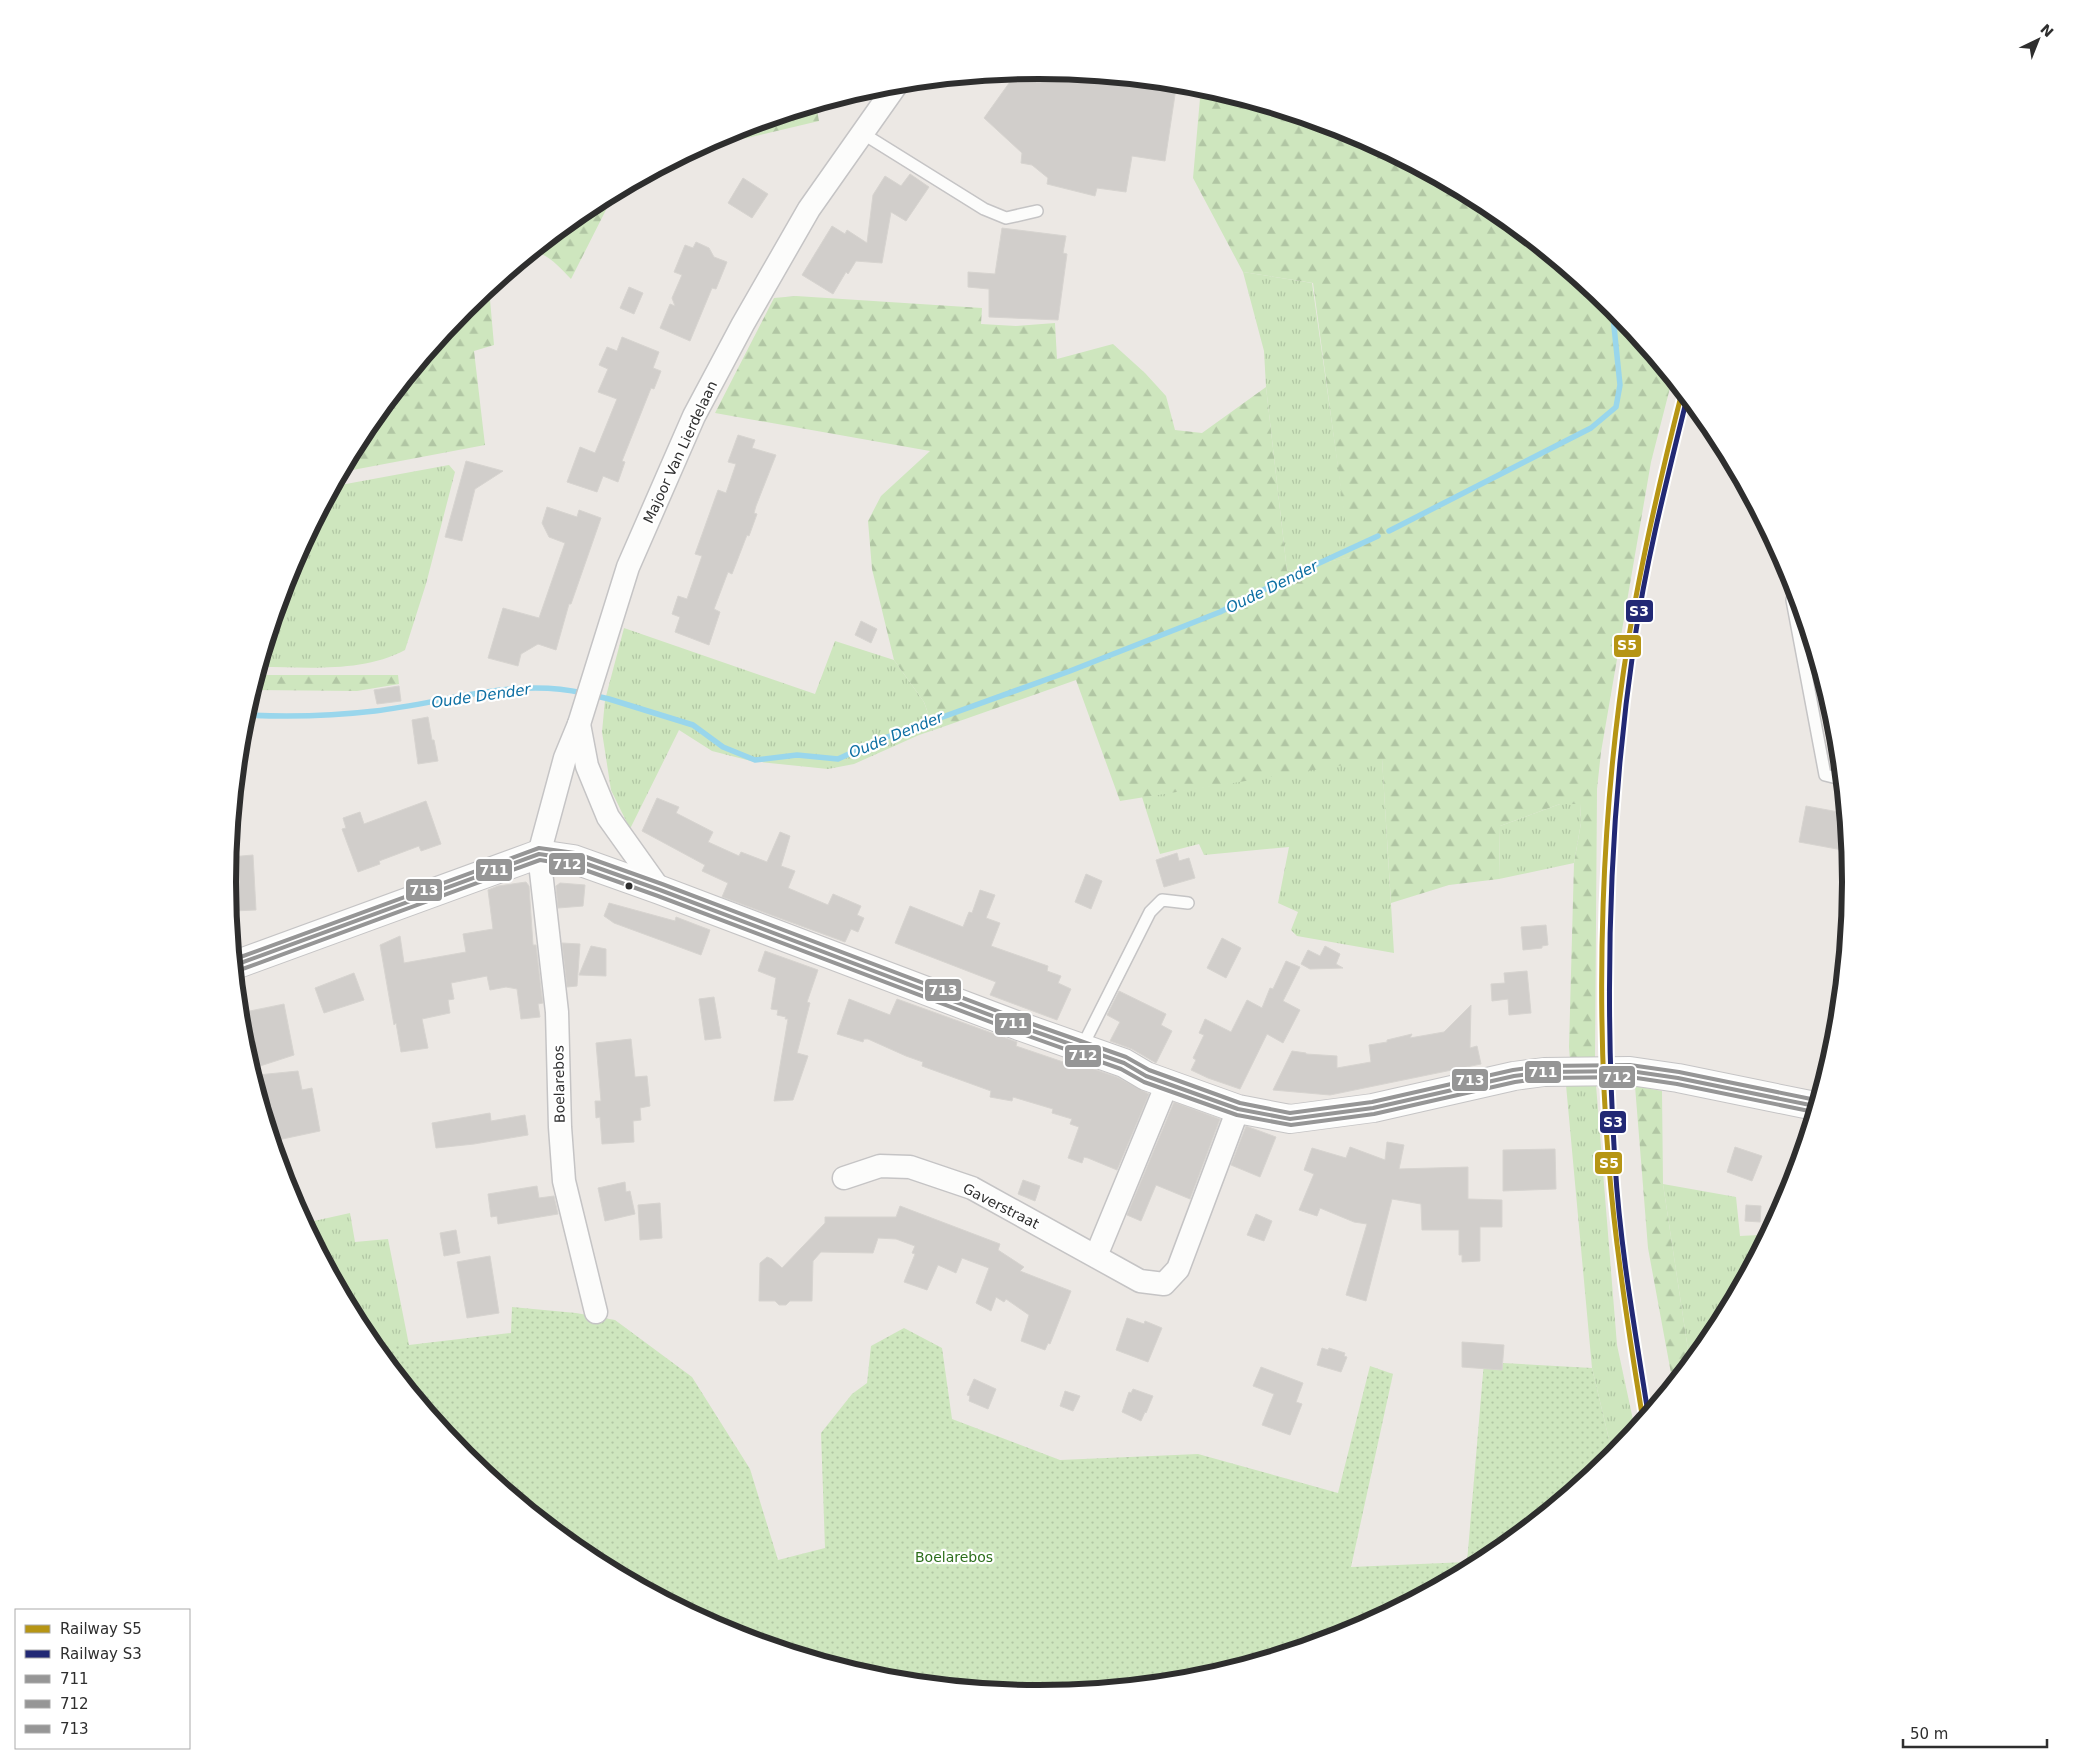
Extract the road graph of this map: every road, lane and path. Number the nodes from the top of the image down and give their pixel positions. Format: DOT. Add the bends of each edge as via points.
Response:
graph roads {
  1 [pos="891,93"];
  2 [pos="862,133"];
  3 [pos="1037,211"];
  4 [pos="1793,607"];
  5 [pos="584,707"];
  6 [pos="1835,778"];
  7 [pos="539,854"];
  8 [pos="660,890"];
  9 [pos="1188,902"];
  10 [pos="240,963"];
  11 [pos="1081,1049"];
  12 [pos="1167,1084"];
  13 [pos="1810,1105"];
  14 [pos="1238,1109"];
  15 [pos="844,1178"];
  16 [pos="1096,1256"];
  17 [pos="596,1312"];
  1 -- 2 [label="street, Majoor Van Lierdelaan"];
  2 -- 3 [label="lane" via="984,209 1006,218"];
  2 -- 5 [label="street, Majoor Van Lierdelaan" via="809,208 694,416 628,567"];
  4 -- 6 [label="lane" via="1825,775"];
  5 -- 7 [label="street, Majoor Van Lierdelaan" via="565,758"];
  5 -- 8 [label="street" via="588,766 608,817"];
  7 -- 8 [label="street" via="574,859"];
  7 -- 10 [label="street"];
  7 -- 17 [label="street, Boelarebos" via="557,1012 564,1181"];
  8 -- 11 [label="street"];
  9 -- 11 [label="lane" via="1162,900 1150,912"];
  11 -- 12 [label="street" via="1124,1063"];
  12 -- 14 [label="street"];
  12 -- 16 [label="street"];
  13 -- 14 [label="street" via="1678,1078 1621,1071 1544,1072 1514,1076 1373,1108 1290,1119"];
  14 -- 16 [label="street, Gaverstraat" via="1174,1274 1164,1284 1140,1281"];
  15 -- 16 [label="street, Gaverstraat" via="880,1166 910,1167 972,1188"];
}
